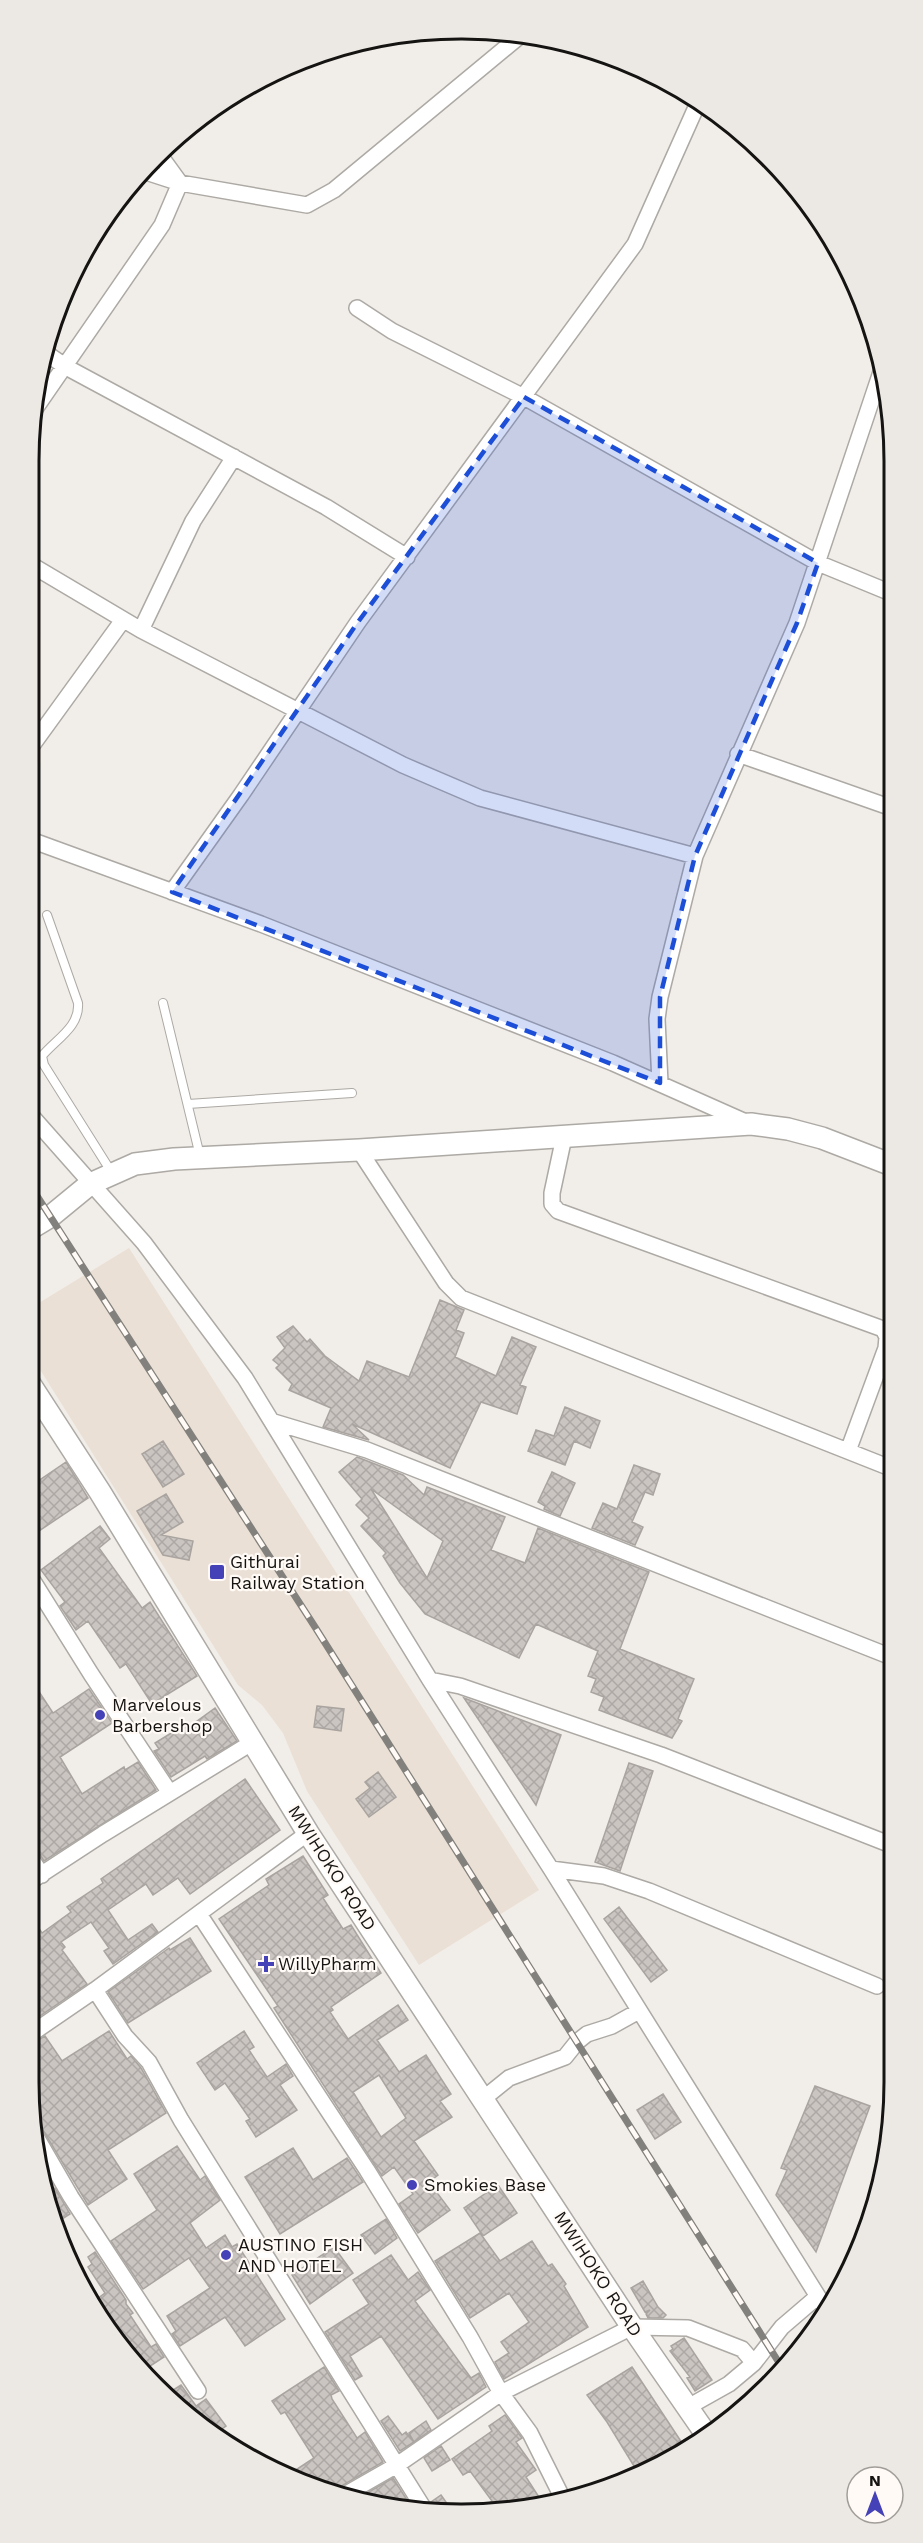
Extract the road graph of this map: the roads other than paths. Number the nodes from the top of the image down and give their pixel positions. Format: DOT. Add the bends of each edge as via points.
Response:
graph roads {
  1 [pos="511,42"];
  2 [pos="695,109"];
  3 [pos="164,162"];
  4 [pos="152,174"];
  5 [pos="180,183"];
  6 [pos="357,309"];
  7 [pos="52,357"];
  8 [pos="66,367"];
  9 [pos="878,391"];
  10 [pos="44,396"];
  11 [pos="524,397"];
  12 [pos="234,457"];
  13 [pos="407,557"];
  14 [pos="818,563"];
  15 [pos="39,570"];
  16 [pos="884,590"];
  17 [pos="123,620"];
  18 [pos="141,630"];
  19 [pos="297,712"];
  20 [pos="39,736"];
  21 [pos="738,754"];
  22 [pos="884,805"];
  23 [pos="39,842"];
  24 [pos="695,856"];
  25 [pos="172,891"];
  26 [pos="47,915"];
  27 [pos="163,1003"];
  28 [pos="660,1083"];
  29 [pos="352,1093"];
  30 [pos="188,1104"];
  31 [pos="751,1124"];
  32 [pos="39,1125"];
  33 [pos="564,1137"];
  34 [pos="359,1150"];
  35 [pos="201,1158"];
  36 [pos="884,1162"];
  37 [pos="113,1174"];
  38 [pos="90,1184"];
  39 [pos="39,1223"];
  40 [pos="884,1330"];
  41 [pos="884,1353"];
  42 [pos="39,1398"];
  43 [pos="274,1422"];
  44 [pos="848,1451"];
  45 [pos="884,1465"];
  46 [pos="39,1591"];
  47 [pos="884,1654"];
  48 [pos="430,1680"];
  49 [pos="253,1742"];
  50 [pos="170,1793"];
  51 [pos="308,1833"];
  52 [pos="884,1842"];
  53 [pos="551,1869"];
  54 [pos="39,1870"];
  55 [pos="42,1875"];
  56 [pos="39,1877"];
  57 [pos="199,1914"];
  58 [pos="877,1986"];
  59 [pos="95,1990"];
  60 [pos="639,2011"];
  61 [pos="39,2028"];
  62 [pos="483,2099"];
  63 [pos="45,2153"];
  64 [pos="816,2297"];
  65 [pos="821,2303"];
  66 [pos="632,2327"];
  67 [pos="754,2363"];
  68 [pos="198,2391"];
  69 [pos="501,2393"];
  70 [pos="688,2407"];
  71 [pos="702,2429"];
  72 [pos="397,2465"];
  73 [pos="353,2490"];
  74 [pos="560,2492"];
  75 [pos="420,2502"];
  1 -- 5 [label="street" via="319,201 307,205"];
  2 -- 11 [label="street" via="635,244"];
  3 -- 5 [label="street"];
  4 -- 5 [label="street"];
  5 -- 8 [label="street" via="162,225"];
  6 -- 11 [label="street" via="392,331"];
  7 -- 8 [label="street"];
  8 -- 10 [label="street"];
  8 -- 12 [label="street"];
  9 -- 14 [label="street"];
  11 -- 13 [label="street"];
  11 -- 14 [label="street"];
  12 -- 13 [label="street"];
  12 -- 18 [label="street" via="193,521"];
  13 -- 19 [label="street"];
  14 -- 16 [label="street"];
  14 -- 21 [label="street" via="797,623"];
  15 -- 17 [label="street"];
  17 -- 18 [label="street"];
  17 -- 20 [label="street"];
  18 -- 19 [label="street"];
  19 -- 24 [label="street" via="480,798"];
  19 -- 25 [label="street"];
  21 -- 22 [label="street"];
  21 -- 24 [label="street"];
  23 -- 25 [label="street"];
  24 -- 28 [label="street" via="660,997"];
  25 -- 28 [label="street"];
  26 -- 37 [label="lane" via="79,1012 75,1022 42,1056 44,1065"];
  27 -- 30 [label="lane"];
  28 -- 31 [label="street"];
  29 -- 30 [label="lane"];
  30 -- 35 [label="lane"];
  31 -- 33 [label="street"];
  31 -- 36 [label="street" via="822,1138"];
  32 -- 38 [label="street"];
  33 -- 34 [label="street"];
  33 -- 40 [label="street" via="552,1193 552,1204 558,1211"];
  34 -- 35 [label="street"];
  34 -- 44 [label="street" via="446,1283 461,1298"];
  35 -- 37 [label="street" via="135,1164"];
  37 -- 38 [label="street"];
  38 -- 39 [label="street"];
  38 -- 43 [label="street" via="144,1243 246,1378"];
  41 -- 44 [label="street"];
  42 -- 49 [label="street, MWIHOKO ROAD"];
  43 -- 47 [label="street" via="366,1450"];
  43 -- 48 [label="street"];
  44 -- 45 [label="street"];
  46 -- 50 [label="street"];
  48 -- 52 [label="street" via="460,1686 662,1755"];
  48 -- 53 [label="street"];
  49 -- 50 [label="street"];
  49 -- 51 [label="street, MWIHOKO ROAD"];
  50 -- 55 [label="street"];
  51 -- 57 [label="street"];
  51 -- 62 [label="street, MWIHOKO ROAD"];
  53 -- 58 [label="street" via="604,1876 649,1891"];
  53 -- 60 [label="street"];
  54 -- 55 [label="street"];
  55 -- 56 [label="street"];
  57 -- 59 [label="street"];
  57 -- 69 [label="street" via="366,2170"];
  59 -- 61 [label="street"];
  59 -- 72 [label="street" via="125,2036 149,2062 181,2120"];
  60 -- 62 [label="street" via="588,2034 565,2057 509,2078"];
  60 -- 64 [label="street"];
  62 -- 66 [label="street, MWIHOKO ROAD"];
  63 -- 68 [label="street"];
  64 -- 65 [label="street"];
  64 -- 67 [label="street" via="783,2327"];
  66 -- 67 [label="street" via="688,2328 742,2349"];
  66 -- 69 [label="street"];
  66 -- 70 [label="street, MWIHOKO ROAD"];
  67 -- 70 [label="street" via="714,2394"];
  69 -- 72 [label="street"];
  69 -- 74 [label="street" via="530,2433"];
  70 -- 71 [label="street, MWIHOKO ROAD"];
  72 -- 73 [label="street"];
  72 -- 75 [label="street"];
}
